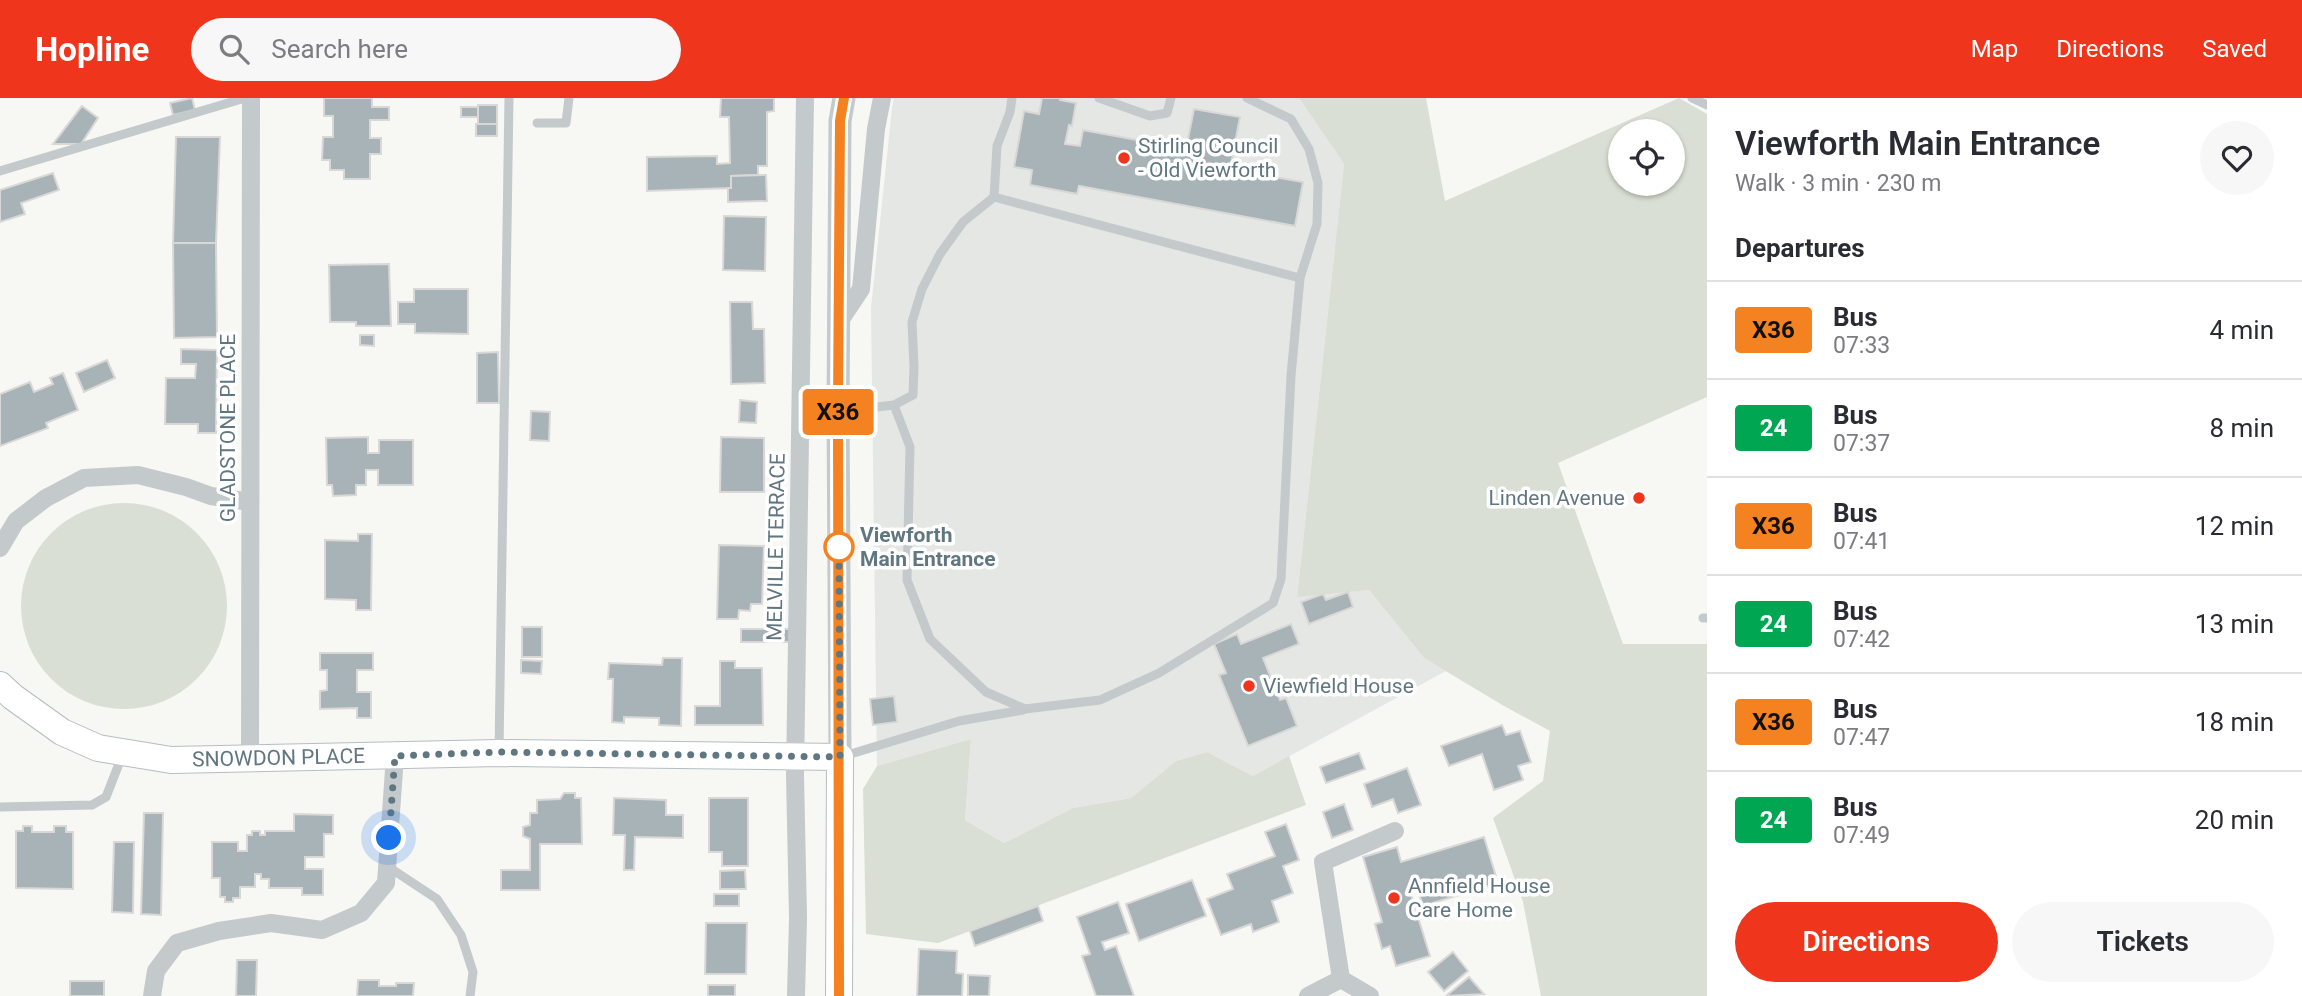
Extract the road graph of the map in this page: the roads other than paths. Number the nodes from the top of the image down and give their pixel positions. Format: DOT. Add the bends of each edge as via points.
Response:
graph roads {
  1 [pos="245,98"];
  2 [pos="251,98"];
  3 [pos="509,98"];
  4 [pos="569,98"];
  5 [pos="805,98"];
  6 [pos="844,98"];
  7 [pos="882,98"];
  8 [pos="1012,98"];
  9 [pos="1099,98"];
  10 [pos="1171,98"];
  11 [pos="1247,98"];
  12 [pos="1692,98"];
  13 [pos="1707,106"];
  14 [pos="537,122"];
  15 [pos="0,171"];
  16 [pos="993,197"];
  17 [pos="1300,278"];
  18 [pos="839,321"];
  19 [pos="894,405"];
  20 [pos="838,407"];
  21 [pos="250,502"];
  22 [pos="0,548"];
  23 [pos="4,697"];
  24 [pos="1025,709"];
  25 [pos="111,750"];
  26 [pos="499,752"];
  27 [pos="395,756"];
  28 [pos="796,757"];
  29 [pos="840,757"];
  30 [pos="250,758"];
  31 [pos="0,807"];
  32 [pos="1395,831"];
  33 [pos="387,866"];
  34 [pos="1341,979"];
  35 [pos="152,996"];
  36 [pos="470,996"];
  37 [pos="796,996"];
  38 [pos="839,996"];
  39 [pos="1308,996"];
  40 [pos="1370,996"];
  1 -- 15 [label="lane"];
  2 -- 21 [label="street, GLADSTONE PLACE"];
  3 -- 26 [label="lane"];
  4 -- 14 [label="lane" via="566,122"];
  5 -- 28 [label="street, MELVILLE TERRACE"];
  6 -- 18 [label="street"];
  7 -- 18 [label="street" via="861,289"];
  8 -- 16 [label="lane" via="997,146"];
  9 -- 10 [label="lane" via="1150,116 1167,113"];
  11 -- 17 [label="lane" via="1291,119 1309,149 1318,183 1317,224"];
  12 -- 13 [label="lane"];
  16 -- 17 [label="lane"];
  16 -- 19 [label="lane" via="963,222 922,289 912,321 913,395"];
  17 -- 24 [label="lane" via="1281,579 1273,603 1159,673 1100,700"];
  18 -- 20 [label="street"];
  19 -- 20 [label="lane"];
  19 -- 24 [label="lane" via="910,447 907,580 930,639 986,692"];
  20 -- 29 [label="street"];
  21 -- 22 [label="street" via="138,475 84,478 16,521"];
  21 -- 30 [label="street, GLADSTONE PLACE"];
  23 -- 25 [label="main road, SNOWDON PLACE" via="62,732"];
  24 -- 29 [label="lane" via="960,721"];
  25 -- 30 [label="main road, SNOWDON PLACE" via="171,760"];
  25 -- 31 [label="lane" via="106,797 92,805"];
  26 -- 27 [label="main road, SNOWDON PLACE"];
  26 -- 28 [label="main road, SNOWDON PLACE"];
  27 -- 30 [label="main road, SNOWDON PLACE"];
  27 -- 33 [label="street"];
  28 -- 29 [label="main road, SNOWDON PLACE"];
  28 -- 37 [label="street, MELVILLE TERRACE"];
  29 -- 38 [label="main road"];
  32 -- 34 [label="street" via="1323,862"];
  33 -- 35 [label="street" via="386,883 361,913 322,930 271,923 177,943 156,971"];
  33 -- 36 [label="lane" via="437,899 461,935 473,972"];
  34 -- 39 [label="street"];
  34 -- 40 [label="street"];
}
